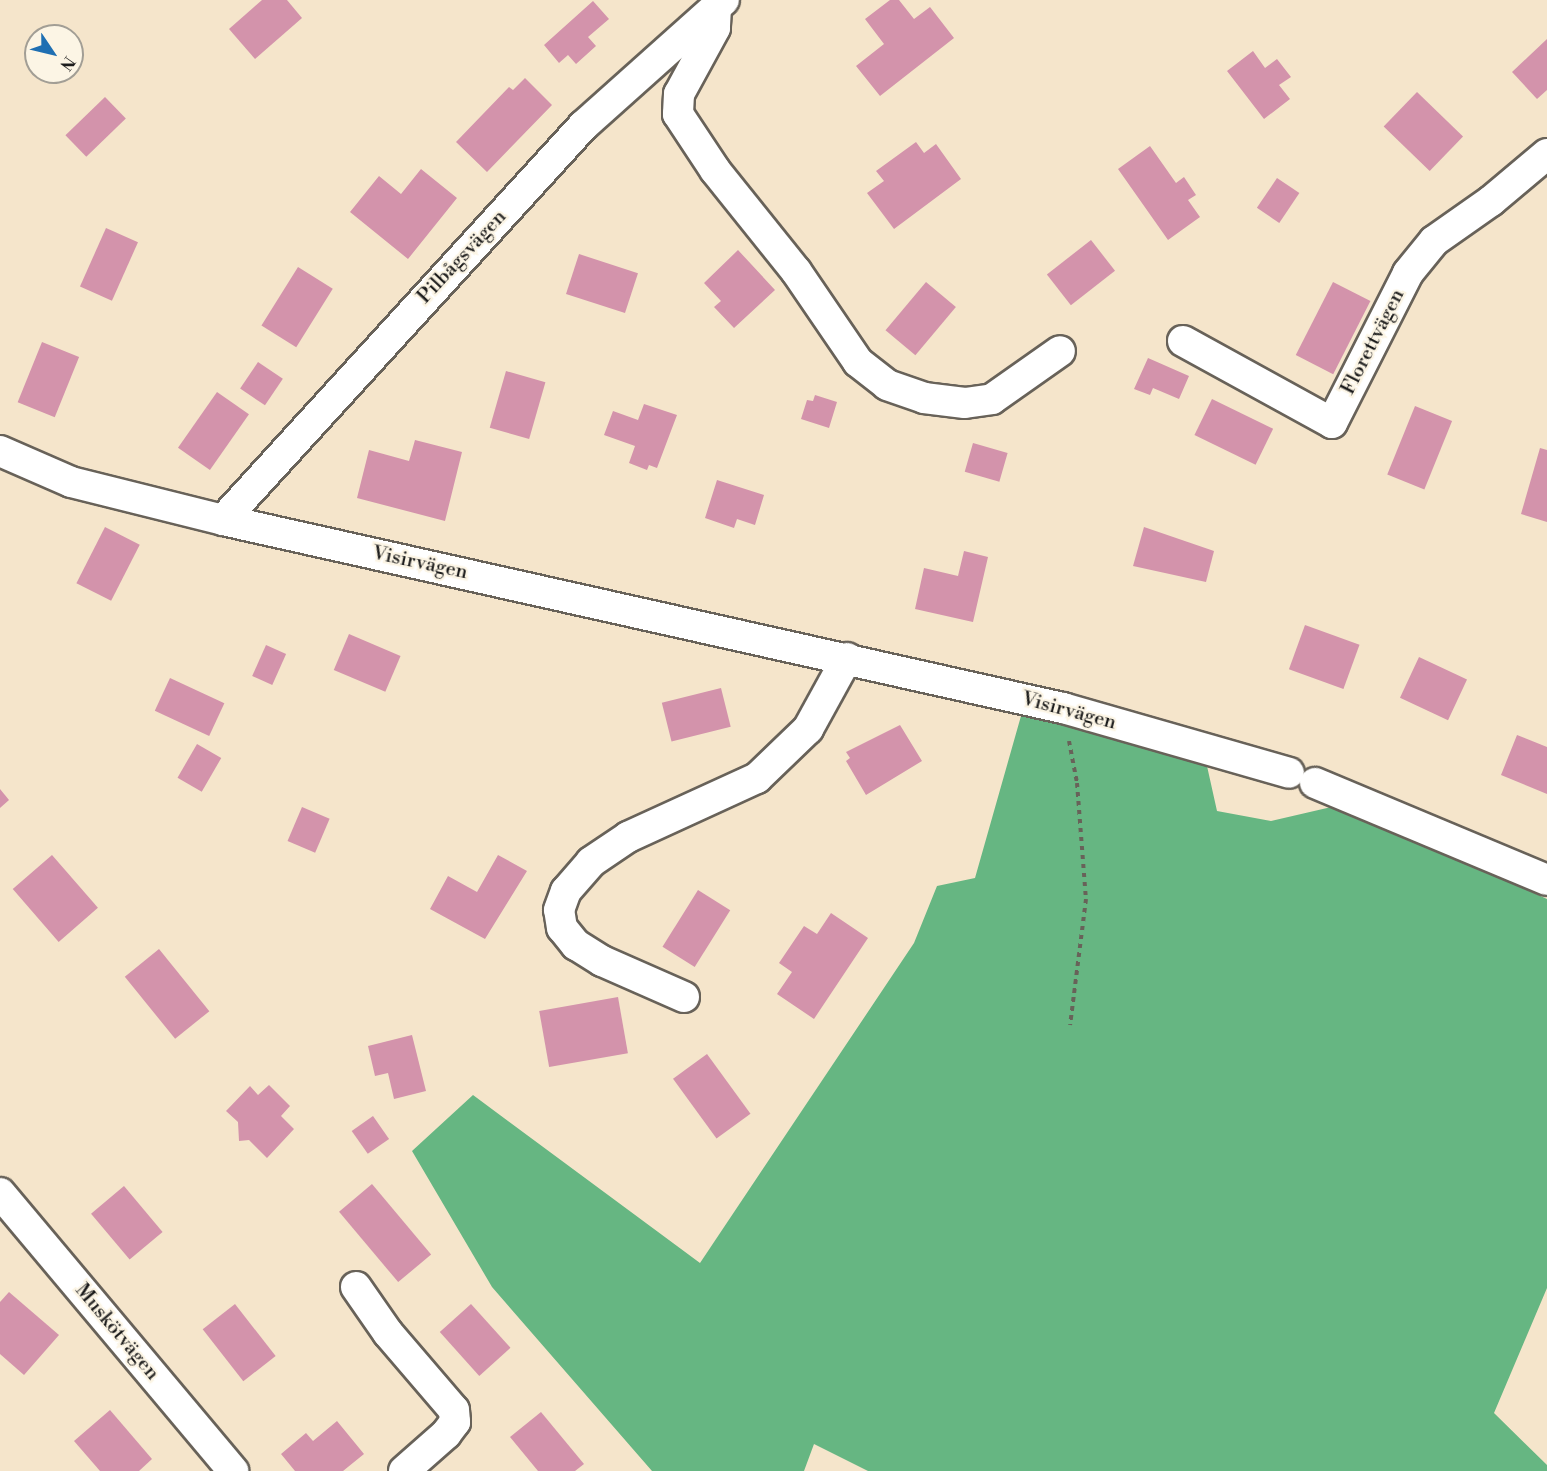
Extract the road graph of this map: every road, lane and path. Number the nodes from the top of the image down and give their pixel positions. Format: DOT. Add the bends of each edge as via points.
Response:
graph roads {
  1 [pos="720,4"];
  2 [pos="1547,154"];
  3 [pos="1183,342"];
  4 [pos="1059,351"];
  5 [pos="0,451"];
  6 [pos="223,520"];
  7 [pos="847,657"];
  8 [pos="1063,708"];
  9 [pos="1547,880"];
  10 [pos="684,997"];
  11 [pos="1070,1025"];
  12 [pos="0,1193"];
  13 [pos="356,1287"];
  14 [pos="233,1471"];
  15 [pos="404,1471"];
  1 -- 4 [label="street, Pilbågsvägen" via="715,28 679,94 678,114 715,170 796,271 858,362 887,385 924,398 965,403 992,399"];
  1 -- 6 [label="street, Pilbågsvägen" via="583,126"];
  2 -- 3 [label="street, Florettvägen" via="1491,201 1434,241 1408,273 1332,423"];
  5 -- 6 [label="street, Visirvägen" via="71,482"];
  6 -- 7 [label="street, Visirvägen"];
  7 -- 8 [label="street, Visirvägen"];
  7 -- 10 [label="street" via="808,729 757,778 628,837 591,862 566,891 559,910 562,928 576,945 602,961"];
  8 -- 9 [label="street, Visirvägen" via="1302,778"];
  8 -- 11 [label="path" via="1077,783 1086,899"];
  12 -- 14 [label="street, Muskötvägen"];
  13 -- 15 [label="street" via="388,1332 454,1410 455,1422 446,1434"];
}
